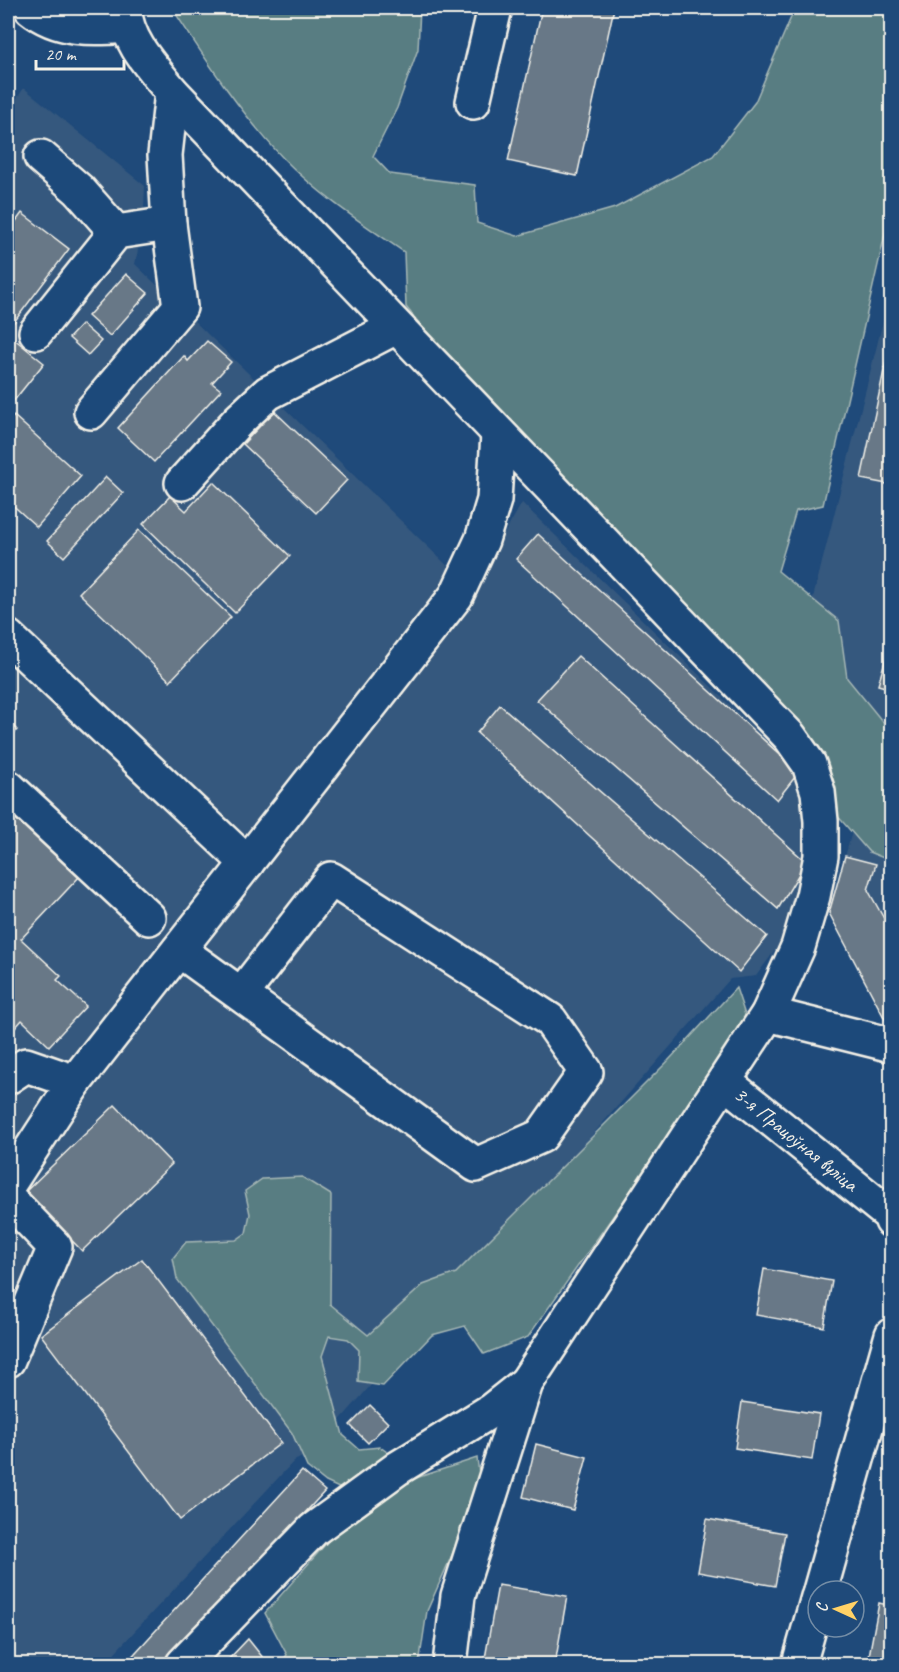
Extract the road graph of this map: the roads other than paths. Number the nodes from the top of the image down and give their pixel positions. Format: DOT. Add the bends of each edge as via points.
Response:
graph roads {
  1 [pos="31,8"];
  2 [pos="495,8"];
  3 [pos="125,17"];
  4 [pos="172,92"];
  5 [pos="473,102"];
  6 [pos="41,157"];
  7 [pos="169,224"];
  8 [pos="116,232"];
  9 [pos="396,327"];
  10 [pos="36,332"];
  11 [pos="91,412"];
  12 [pos="498,434"];
  13 [pos="182,483"];
  14 [pos="8,637"];
  15 [pos="8,787"];
  16 [pos="247,863"];
  17 [pos="149,918"];
  18 [pos="179,950"];
  19 [pos="241,995"];
  20 [pos="768,1014"];
  21 [pos="891,1045"];
  22 [pos="8,1077"];
  23 [pos="75,1082"];
  24 [pos="725,1082"];
  25 [pos="8,1185"];
  26 [pos="8,1198"];
  27 [pos="891,1221"];
  28 [pos="891,1335"];
  29 [pos="8,1360"];
  30 [pos="526,1383"];
  31 [pos="823,1579"];
  32 [pos="806,1639"];
  33 [pos="183,1665"];
  34 [pos="450,1665"];
  35 [pos="799,1665"];
  1 -- 3 [label="street" via="73,27"];
  2 -- 5 [label="street"];
  3 -- 4 [label="street" via="140,51"];
  4 -- 7 [label="street" via="165,155"];
  4 -- 9 [label="street"];
  6 -- 8 [label="street" via="79,190"];
  7 -- 8 [label="street"];
  7 -- 11 [label="street" via="180,307"];
  8 -- 10 [label="street"];
  9 -- 12 [label="street"];
  9 -- 13 [label="street" via="268,393"];
  12 -- 16 [label="street" via="494,500 482,540 456,596"];
  12 -- 20 [label="street" via="790,737 809,764 818,792 821,856 798,946"];
  14 -- 16 [label="street"];
  15 -- 17 [label="street"];
  16 -- 18 [label="street"];
  18 -- 19 [label="street"];
  18 -- 23 [label="street"];
  19 -- 19 [label="street" via="476,1165 541,1136 586,1072 550,1020 331,879"];
  20 -- 21 [label="street"];
  20 -- 24 [label="street"];
  22 -- 23 [label="street" via="26,1065"];
  23 -- 25 [label="street"];
  24 -- 27 [label="street, 3-я Працоўная вуліца" via="890,1215"];
  24 -- 30 [label="street"];
  26 -- 29 [label="street" via="55,1247"];
  28 -- 31 [label="street"];
  30 -- 33 [label="street" via="314,1529"];
  30 -- 34 [label="street" via="458,1596"];
  32 -- 35 [label="street"];
}
